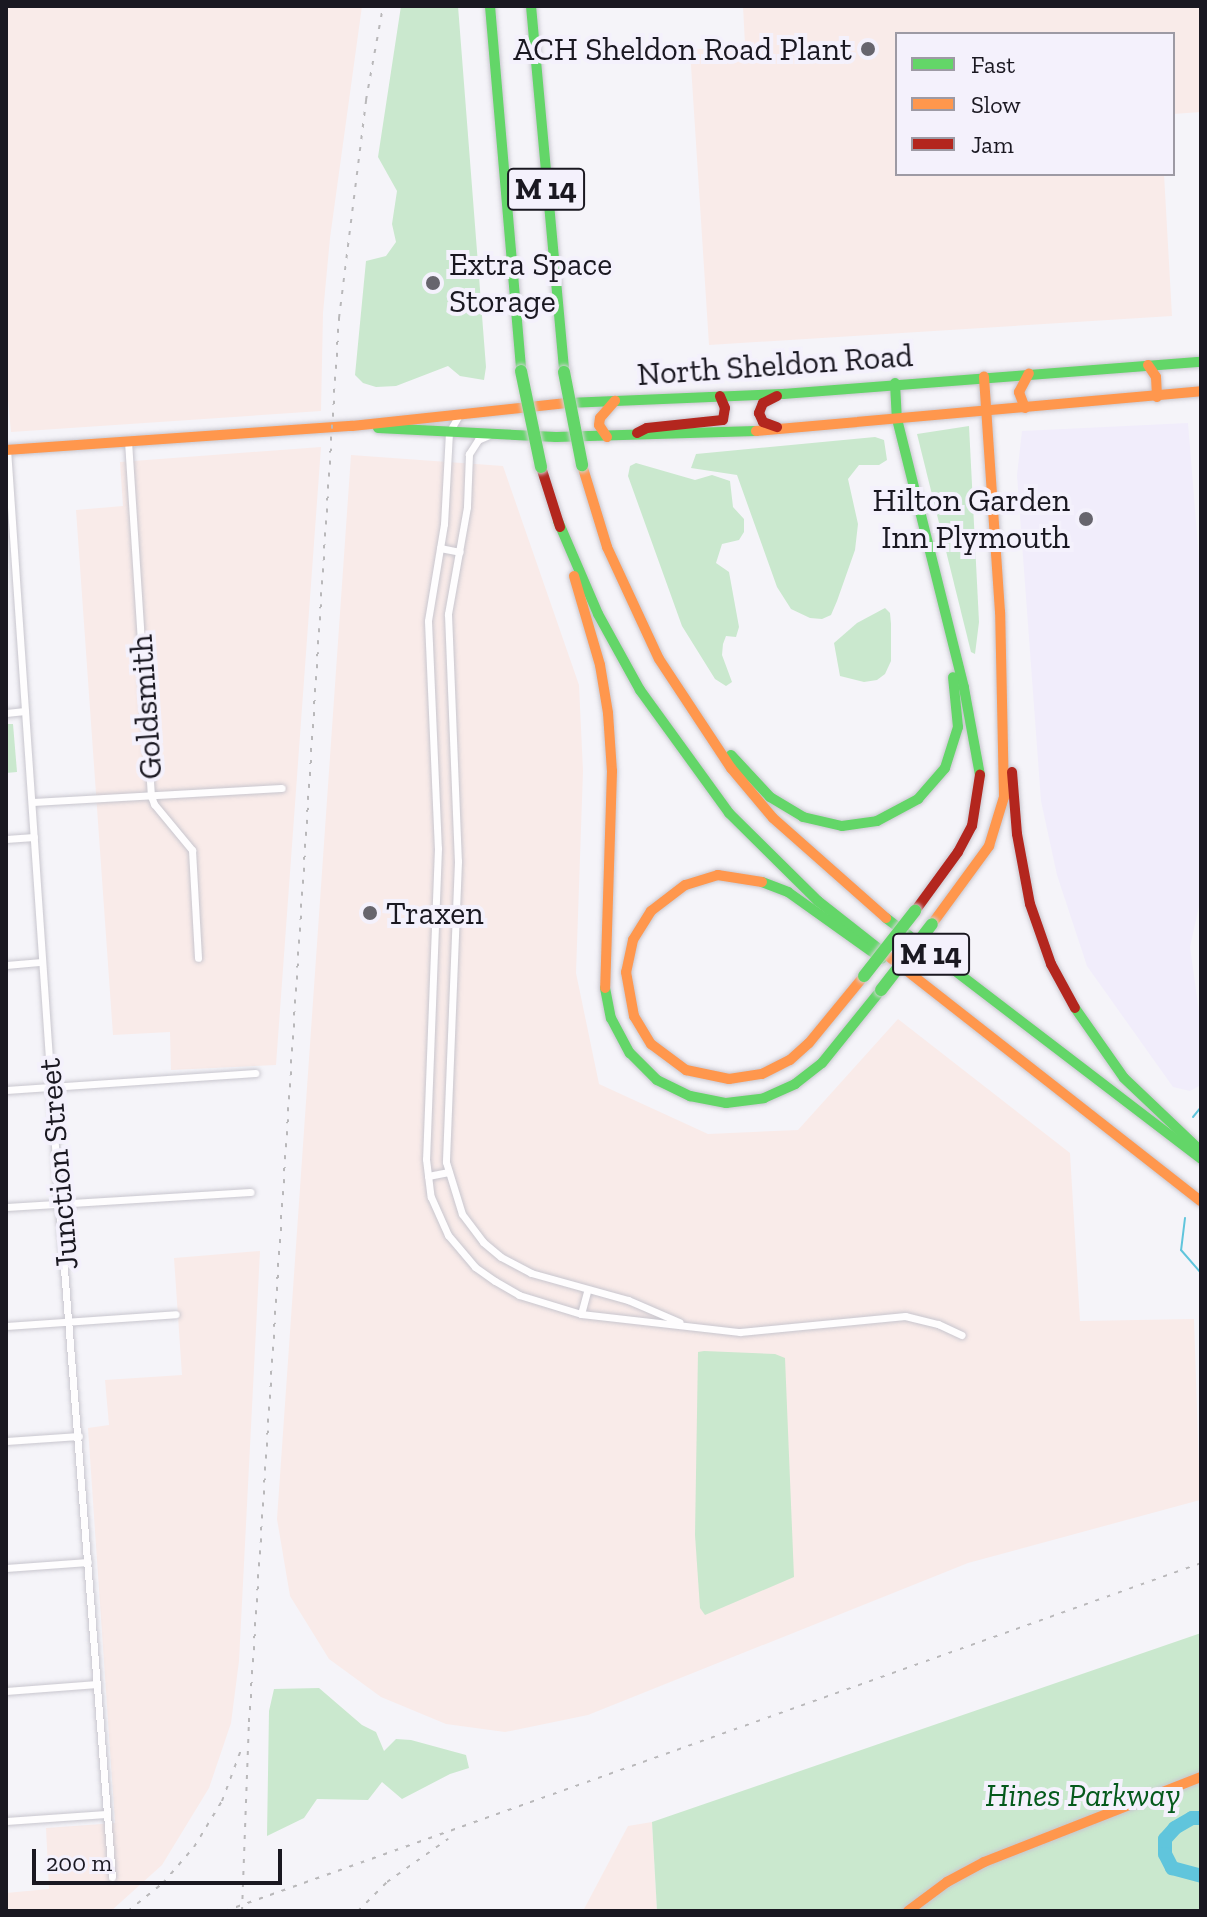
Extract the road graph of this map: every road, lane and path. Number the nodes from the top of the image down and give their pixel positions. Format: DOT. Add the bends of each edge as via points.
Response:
graph roads {
  1 [pos="490,6"];
  2 [pos="531,6"];
  3 [pos="1201,362"];
  4 [pos="1148,365"];
  5 [pos="1029,373"];
  6 [pos="984,377"];
  7 [pos="895,383"];
  8 [pos="1201,391"];
  9 [pos="783,394"];
  10 [pos="720,396"];
  11 [pos="1157,397"];
  12 [pos="615,401"];
  13 [pos="1025,408"];
  14 [pos="986,411"];
  15 [pos="459,415"];
  16 [pos="897,419"];
  17 [pos="352,426"];
  18 [pos="787,430"];
  19 [pos="449,432"];
  20 [pos="492,435"];
  21 [pos="631,436"];
  22 [pos="607,437"];
  23 [pos="128,441"];
  24 [pos="7,450"];
  25 [pos="558,521"];
  26 [pos="440,548"];
  27 [pos="460,552"];
  28 [pos="17,587"];
  29 [pos="6,588"];
  30 [pos="943,606"];
  31 [pos="1002,673"];
  32 [pos="451,697"];
  33 [pos="431,698"];
  34 [pos="25,711"];
  35 [pos="6,713"];
  36 [pos="693,715"];
  37 [pos="282,788"];
  38 [pos="151,796"];
  39 [pos="32,802"];
  40 [pos="34,837"];
  41 [pos="6,839"];
  42 [pos="438,848"];
  43 [pos="458,848"];
  44 [pos="198,958"];
  45 [pos="42,962"];
  46 [pos="6,965"];
  47 [pos="925,985"];
  48 [pos="433,989"];
  49 [pos="454,991"];
  50 [pos="255,1073"];
  51 [pos="51,1087"];
  52 [pos="6,1090"];
  53 [pos="1201,1151"];
  54 [pos="1201,1159"];
  55 [pos="449,1172"];
  56 [pos="428,1176"];
  57 [pos="251,1192"];
  58 [pos="1201,1201"];
  59 [pos="59,1203"];
  60 [pos="6,1207"];
  61 [pos="587,1291"];
  62 [pos="176,1314"];
  63 [pos="581,1314"];
  64 [pos="71,1322"];
  65 [pos="685,1324"];
  66 [pos="6,1326"];
  67 [pos="962,1335"];
  68 [pos="79,1436"];
  69 [pos="6,1441"];
  70 [pos="88,1562"];
  71 [pos="6,1568"];
  72 [pos="97,1684"];
  73 [pos="6,1691"];
  74 [pos="1201,1777"];
  75 [pos="106,1814"];
  76 [pos="6,1821"];
  77 [pos="112,1877"];
  78 [pos="908,1911"];
  1 -- 25 [label="main road, M 14, bridge" via="521,371"];
  2 -- 36 [label="main road, M 14, bridge" via="564,372 582,465 623,588"];
  3 -- 4 [label="main road, North Sheldon Road"];
  4 -- 5 [label="main road, North Sheldon Road"];
  4 -- 11 [label="main road"];
  5 -- 6 [label="main road, North Sheldon Road"];
  5 -- 13 [label="main road" via="1019,392"];
  6 -- 7 [label="main road, North Sheldon Road"];
  6 -- 14 [label="main road"];
  7 -- 9 [label="main road, North Sheldon Road"];
  7 -- 16 [label="main road"];
  8 -- 11 [label="main road, North Sheldon Road"];
  9 -- 10 [label="main road, North Sheldon Road"];
  9 -- 18 [label="main road" via="763,403 759,413 763,422"];
  10 -- 12 [label="main road, North Sheldon Road"];
  10 -- 21 [label="main road" via="723,420 647,428"];
  11 -- 13 [label="main road, North Sheldon Road"];
  12 -- 15 [label="main road, North Sheldon Road"];
  12 -- 22 [label="main road" via="600,418"];
  13 -- 14 [label="main road, North Sheldon Road"];
  14 -- 16 [label="main road, North Sheldon Road"];
  14 -- 31 [label="main road"];
  15 -- 17 [label="main road, North Sheldon Road"];
  15 -- 19 [label="street"];
  16 -- 18 [label="main road, North Sheldon Road"];
  16 -- 30 [label="main road"];
  17 -- 19 [label="main road, North Sheldon Road"];
  17 -- 23 [label="main road, North Sheldon Road"];
  18 -- 21 [label="main road, North Sheldon Road"];
  19 -- 20 [label="main road, North Sheldon Road"];
  19 -- 26 [label="street"];
  20 -- 22 [label="main road, North Sheldon Road"];
  20 -- 27 [label="street" via="478,440 469,454"];
  21 -- 22 [label="main road, North Sheldon Road"];
  23 -- 24 [label="main road, North Sheldon Road"];
  23 -- 38 [label="street, Goldsmith"];
  24 -- 28 [label="street, Junction Street"];
  25 -- 31 [label="main road, bridge" via="600,665 608,713 612,771 605,986 611,1018 624,1044 649,1073 673,1089 709,1101 754,1100 780,1092 810,1073 837,1046 980,862 1000,818 1005,786"];
  25 -- 47 [label="main road, M 14" via="633,679 729,813 818,901"];
  26 -- 27 [label="street"];
  26 -- 33 [label="street" via="428,621"];
  27 -- 32 [label="street" via="448,614"];
  28 -- 29 [label="street"];
  28 -- 34 [label="street, Junction Street"];
  30 -- 36 [label="main road" via="957,701 956,737 945,768 928,790 889,817 842,826 793,812 762,789"];
  30 -- 47 [label="main road, bridge" via="976,739 979,794 972,826 915,911 864,976 817,1034 790,1060 762,1074 729,1079 686,1070 651,1044 634,1016 626,972 633,940 658,904 685,885 730,875 788,892 866,949"];
  31 -- 53 [label="main road" via="1022,869 1051,964 1101,1050"];
  32 -- 33 [label="street"];
  32 -- 43 [label="street"];
  33 -- 42 [label="street"];
  34 -- 35 [label="street"];
  34 -- 39 [label="street, Junction Street"];
  36 -- 54 [label="main road, M 14" via="773,818 842,884"];
  37 -- 38 [label="street"];
  38 -- 39 [label="street"];
  38 -- 44 [label="street, Goldsmith" via="192,850"];
  39 -- 40 [label="street, Junction Street"];
  40 -- 41 [label="street"];
  40 -- 45 [label="street, Junction Street"];
  42 -- 43 [label="street"];
  42 -- 48 [label="street"];
  43 -- 49 [label="street"];
  45 -- 46 [label="street"];
  45 -- 51 [label="street, Junction Street"];
  47 -- 58 [label="main road, M 14"];
  48 -- 49 [label="street"];
  48 -- 56 [label="street"];
  49 -- 55 [label="street"];
  50 -- 51 [label="street"];
  51 -- 52 [label="street"];
  51 -- 59 [label="street, Junction Street"];
  55 -- 56 [label="street"];
  55 -- 61 [label="street" via="462,1214 490,1249 531,1273"];
  56 -- 63 [label="street" via="448,1235 475,1267 519,1295"];
  57 -- 59 [label="street"];
  59 -- 60 [label="street"];
  59 -- 64 [label="street, Junction Street"];
  61 -- 63 [label="street"];
  61 -- 65 [label="street" via="628,1300"];
  62 -- 64 [label="street"];
  63 -- 65 [label="street"];
  64 -- 66 [label="street"];
  64 -- 68 [label="street, Junction Street"];
  65 -- 67 [label="street" via="761,1332 905,1316"];
  68 -- 69 [label="street"];
  68 -- 70 [label="street, Junction Street"];
  70 -- 71 [label="street"];
  70 -- 72 [label="street, Junction Street"];
  72 -- 73 [label="street"];
  72 -- 75 [label="street, Junction Street"];
  74 -- 78 [label="main road" via="984,1862"];
  75 -- 76 [label="street"];
  75 -- 77 [label="street, Junction Street"];
}
